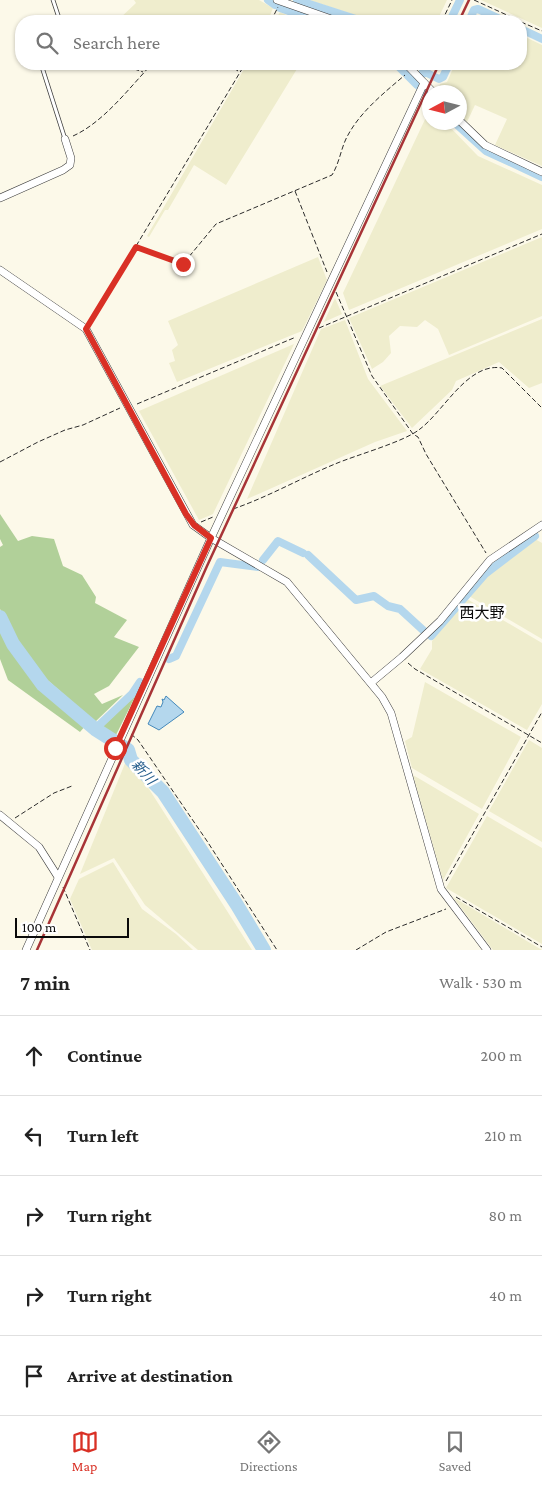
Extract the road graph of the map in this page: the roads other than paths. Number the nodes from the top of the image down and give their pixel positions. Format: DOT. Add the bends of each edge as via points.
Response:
graph roads {
  1 [pos="53,0"];
  2 [pos="279,1"];
  3 [pos="58,15"];
  4 [pos="320,15"];
  5 [pos="43,70"];
  6 [pos="412,70"];
  7 [pos="424,83"];
  8 [pos="467,127"];
  9 [pos="65,139"];
  10 [pos="542,172"];
  11 [pos="0,198"];
  12 [pos="0,270"];
  13 [pos="542,525"];
  14 [pos="211,538"];
  15 [pos="372,682"];
  16 [pos="0,815"];
  17 [pos="58,877"];
  18 [pos="26,950"];
  19 [pos="487,950"];
  1 -- 3 [label="lane"];
  2 -- 4 [label="street"];
  5 -- 9 [label="lane"];
  6 -- 7 [label="street"];
  7 -- 14 [label="street"];
  8 -- 10 [label="street" via="486,145"];
  9 -- 11 [label="street" via="70,165"];
  12 -- 14 [label="street" via="86,329 194,525"];
  13 -- 15 [label="street" via="490,560 440,621"];
  14 -- 15 [label="street" via="287,582"];
  14 -- 17 [label="street"];
  15 -- 19 [label="street" via="391,713 441,889"];
  16 -- 17 [label="street" via="39,847"];
  17 -- 18 [label="street"];
}
